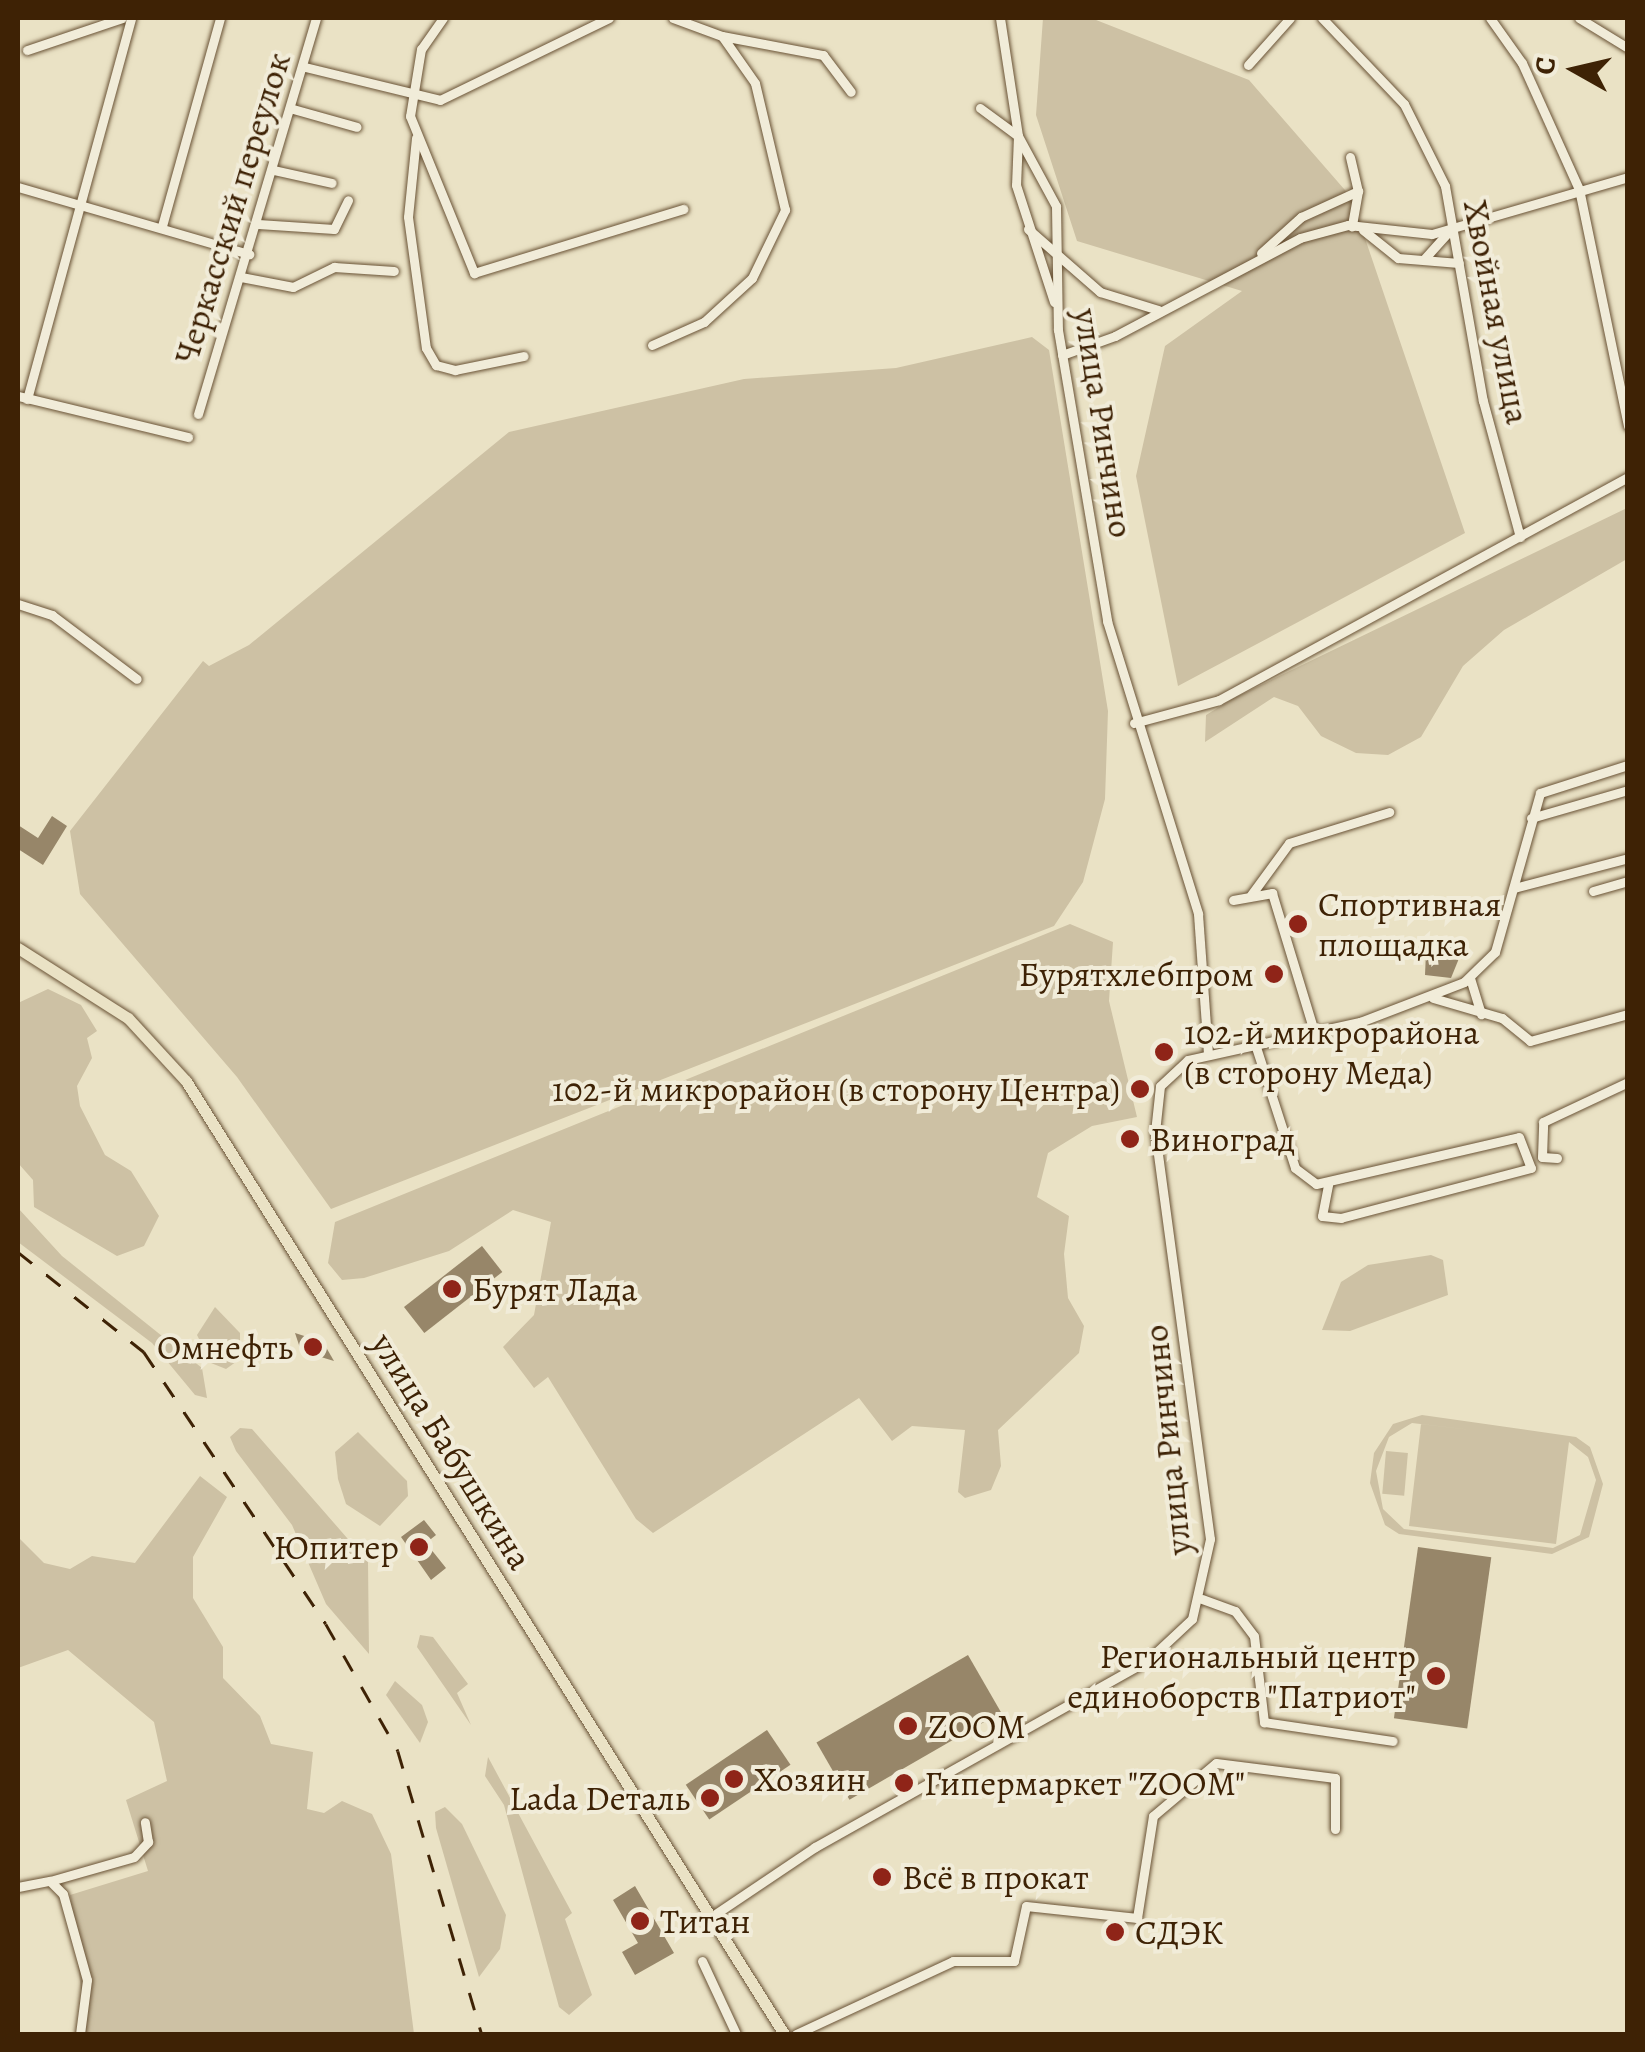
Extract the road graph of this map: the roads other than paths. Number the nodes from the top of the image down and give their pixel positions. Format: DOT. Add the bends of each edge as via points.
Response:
graph roads {
  1 [pos="122,18"];
  2 [pos="131,18"];
  3 [pos="220,18"];
  4 [pos="316,18"];
  5 [pos="443,18"];
  6 [pos="609,18"];
  7 [pos="672,18"];
  8 [pos="1000,18"];
  9 [pos="1290,18"];
  10 [pos="1322,18"];
  11 [pos="1490,18"];
  12 [pos="1578,18"];
  13 [pos="722,36"];
  14 [pos="1628,48"];
  15 [pos="26,50"];
  16 [pos="1248,65"];
  17 [pos="306,67"];
  18 [pos="852,92"];
  19 [pos="412,95"];
  20 [pos="980,108"];
  21 [pos="292,109"];
  22 [pos="358,127"];
  23 [pos="416,130"];
  24 [pos="1018,136"];
  25 [pos="1350,156"];
  26 [pos="274,170"];
  27 [pos="1628,177"];
  28 [pos="332,183"];
  29 [pos="18,187"];
  30 [pos="1579,189"];
  31 [pos="1358,192"];
  32 [pos="348,200"];
  33 [pos="80,204"];
  34 [pos="683,209"];
  35 [pos="258,224"];
  36 [pos="162,226"];
  37 [pos="1455,226"];
  38 [pos="1357,228"];
  39 [pos="1028,230"];
  40 [pos="1457,238"];
  41 [pos="1436,246"];
  42 [pos="249,254"];
  43 [pos="1259,255"];
  44 [pos="1060,256"];
  45 [pos="1425,258"];
  46 [pos="1460,263"];
  47 [pos="394,271"];
  48 [pos="241,277"];
  49 [pos="1056,304"];
  50 [pos="1158,310"];
  51 [pos="652,345"];
  52 [pos="1062,355"];
  53 [pos="524,356"];
  54 [pos="22,397"];
  55 [pos="198,414"];
  56 [pos="1628,426"];
  57 [pos="188,437"];
  58 [pos="1628,477"];
  59 [pos="1520,537"];
  60 [pos="18,604"];
  61 [pos="137,680"];
  62 [pos="1134,723"];
  63 [pos="1628,765"];
  64 [pos="1628,790"];
  65 [pos="1389,812"];
  66 [pos="1531,818"];
  67 [pos="1628,858"];
  68 [pos="1628,880"];
  69 [pos="1514,888"];
  70 [pos="1593,891"];
  71 [pos="1250,895"];
  72 [pos="1234,900"];
  73 [pos="18,948"];
  74 [pos="1470,978"];
  75 [pos="1433,998"];
  76 [pos="1481,1014"];
  77 [pos="1628,1014"];
  78 [pos="1313,1028"];
  79 [pos="1255,1044"];
  80 [pos="1208,1055"];
  81 [pos="1628,1082"];
  82 [pos="1557,1158"];
  83 [pos="1328,1186"];
  84 [pos="1202,1599"];
  85 [pos="1392,1742"];
  86 [pos="145,1822"];
  87 [pos="1335,1830"];
  88 [pos="50,1881"];
  89 [pos="18,1887"];
  90 [pos="708,1920"];
  91 [pos="702,1961"];
  92 [pos="80,2034"];
  93 [pos="736,2034"];
  94 [pos="784,2034"];
  95 [pos="796,2034"];
  1 -- 15 [label="street"];
  2 -- 33 [label="street"];
  3 -- 36 [label="street"];
  4 -- 17 [label="street, Черкасский переулок"];
  5 -- 19 [label="street" via="421,49"];
  6 -- 19 [label="street" via="451,96"];
  7 -- 13 [label="street"];
  8 -- 24 [label="street, улица Ринчино"];
  9 -- 16 [label="street"];
  10 -- 37 [label="street, Хвойная улица" via="1404,104"];
  11 -- 30 [label="street" via="1522,63"];
  12 -- 14 [label="street"];
  13 -- 18 [label="street" via="823,55"];
  13 -- 51 [label="street" via="755,83 784,210 752,278 704,322"];
  17 -- 19 [label="street"];
  17 -- 21 [label="street, Черкасский переулок"];
  19 -- 23 [label="street"];
  20 -- 24 [label="street"];
  21 -- 22 [label="street"];
  21 -- 26 [label="street, Черкасский переулок"];
  23 -- 34 [label="street" via="474,274"];
  23 -- 53 [label="street" via="408,217 426,348 436,365 454,370"];
  24 -- 39 [label="street" via="1013,162"];
  24 -- 44 [label="street, улица Ринчино" via="1056,206"];
  25 -- 31 [label="street"];
  26 -- 28 [label="street"];
  26 -- 35 [label="street, Черкасский переулок"];
  27 -- 30 [label="street"];
  29 -- 33 [label="street"];
  30 -- 37 [label="street"];
  30 -- 56 [label="street"];
  31 -- 38 [label="street"];
  31 -- 43 [label="street" via="1301,217"];
  32 -- 35 [label="street" via="334,229"];
  33 -- 36 [label="street"];
  33 -- 54 [label="street"];
  35 -- 42 [label="street, Черкасский переулок"];
  36 -- 42 [label="street"];
  37 -- 38 [label="street" via="1432,234"];
  37 -- 40 [label="street, Хвойная улица"];
  37 -- 41 [label="street"];
  38 -- 43 [label="street"];
  38 -- 45 [label="street" via="1398,258"];
  39 -- 44 [label="street"];
  39 -- 49 [label="street"];
  40 -- 41 [label="street"];
  40 -- 46 [label="street, Хвойная улица"];
  41 -- 45 [label="street"];
  42 -- 48 [label="street, Черкасский переулок"];
  43 -- 50 [label="street"];
  44 -- 49 [label="street, улица Ринчино"];
  44 -- 50 [label="street" via="1100,292"];
  45 -- 46 [label="street"];
  46 -- 59 [label="street, Хвойная улица" via="1483,401"];
  47 -- 48 [label="street" via="334,266 293,287"];
  48 -- 55 [label="street, Черкасский переулок"];
  49 -- 52 [label="street, улица Ринчино"];
  50 -- 52 [label="street"];
  52 -- 62 [label="street, улица Ринчино" via="1107,621"];
  54 -- 57 [label="street"];
  58 -- 59 [label="street"];
  59 -- 62 [label="street" via="1219,700"];
  60 -- 61 [label="street" via="52,615"];
  62 -- 80 [label="street, улица Ринчино" via="1198,914"];
  63 -- 66 [label="street" via="1546,788"];
  64 -- 66 [label="street"];
  65 -- 71 [label="street" via="1289,843"];
  66 -- 69 [label="street"];
  67 -- 69 [label="street"];
  68 -- 70 [label="street"];
  69 -- 74 [label="street" via="1495,952"];
  71 -- 72 [label="street"];
  71 -- 78 [label="street" via="1272,893"];
  73 -- 90 [label="main road, улица Бабушкина" via="128,1018 186,1081"];
  74 -- 75 [label="street"];
  74 -- 76 [label="street"];
  75 -- 76 [label="street"];
  75 -- 78 [label="street"];
  76 -- 77 [label="street" via="1502,1018 1530,1041"];
  78 -- 79 [label="street"];
  79 -- 80 [label="street"];
  79 -- 83 [label="street" via="1295,1168"];
  80 -- 84 [label="street, улица Ринчино" via="1168,1074 1155,1100 1208,1523"];
  81 -- 82 [label="street" via="1543,1122 1542,1157"];
  83 -- 83 [label="street" via="1322,1216 1341,1218 1531,1168 1519,1137"];
  84 -- 85 [label="street" via="1236,1611 1254,1636 1264,1722"];
  84 -- 90 [label="street, улица Ринчино" via="1175,1640 1148,1660 762,1878"];
  86 -- 88 [label="street" via="148,1842 134,1857"];
  87 -- 95 [label="street" via="1335,1778 1216,1763 1153,1816 1136,1918 1026,1906 1014,1961 953,1961"];
  88 -- 89 [label="street"];
  88 -- 92 [label="street" via="62,1894 87,1980"];
  90 -- 94 [label="main road, улица Бабушкина"];
  91 -- 93 [label="street"];
}
